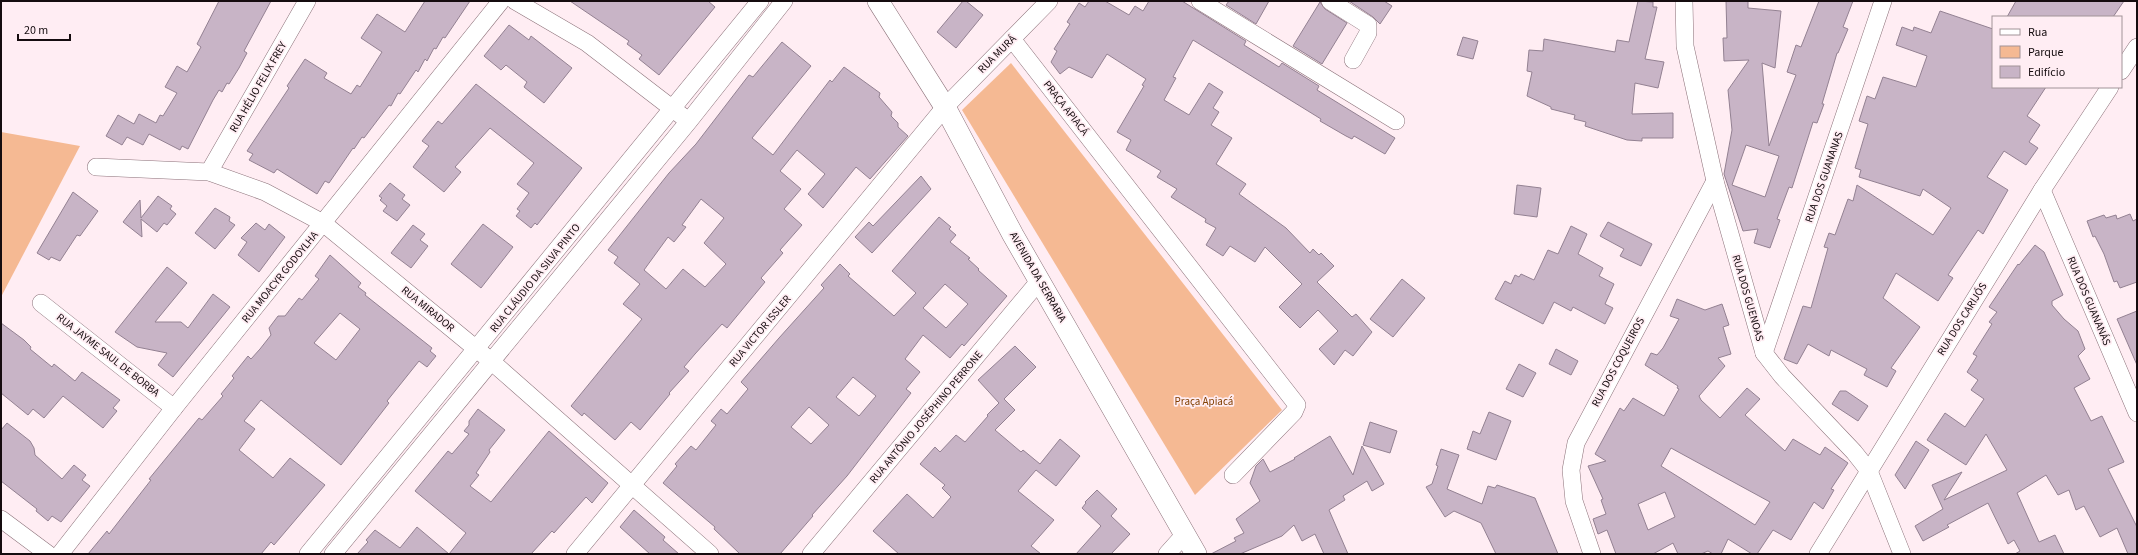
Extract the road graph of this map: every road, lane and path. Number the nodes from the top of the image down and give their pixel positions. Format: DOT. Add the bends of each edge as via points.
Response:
graph roads {
  1 [pos="307,1"];
  2 [pos="500,1"];
  3 [pos="515,1"];
  4 [pos="760,1"];
  5 [pos="784,1"];
  6 [pos="878,1"];
  7 [pos="1049,1"];
  8 [pos="1200,1"];
  9 [pos="1330,1"];
  10 [pos="1684,1"];
  11 [pos="1883,1"];
  12 [pos="1012,39"];
  13 [pos="2137,47"];
  14 [pos="1353,60"];
  15 [pos="2122,70"];
  16 [pos="2109,88"];
  17 [pos="945,107"];
  18 [pos="673,109"];
  19 [pos="1396,121"];
  20 [pos="689,122"];
  21 [pos="96,167"];
  22 [pos="209,172"];
  23 [pos="1714,181"];
  24 [pos="2042,190"];
  25 [pos="323,223"];
  26 [pos="576,228"];
  27 [pos="591,240"];
  28 [pos="1040,280"];
  29 [pos="41,303"];
  30 [pos="476,349"];
  31 [pos="1764,353"];
  32 [pos="491,361"];
  33 [pos="174,408"];
  34 [pos="2137,413"];
  35 [pos="1869,471"];
  36 [pos="1233,475"];
  37 [pos="632,484"];
  38 [pos="1,519"];
  39 [pos="328,531"];
  40 [pos="337,548"];
  41 [pos="1191,549"];
  42 [pos="48,554"];
  43 [pos="60,554"];
  44 [pos="308,554"];
  45 [pos="575,554"];
  46 [pos="710,554"];
  47 [pos="812,554"];
  48 [pos="1167,554"];
  49 [pos="1592,554"];
  50 [pos="1818,554"];
  51 [pos="1902,554"];
  1 -- 22 [label="street, RUA HÉLIO FELIX FREY"];
  2 -- 25 [label="street, RUA MOACYR GODOYLHA"];
  3 -- 18 [label="street" via="587,43"];
  4 -- 18 [label="street, RUA CLÁUDIO DA SILVA PINTO"];
  5 -- 20 [label="street, RUA CLÁUDIO DA SILVA PINTO"];
  6 -- 17 [label="main road, AVENIDA DA SERRARIA"];
  7 -- 12 [label="street, RUA MURÁ"];
  8 -- 19 [label="street"];
  9 -- 14 [label="street" via="1368,25 1368,32"];
  10 -- 23 [label="street, RUA DOS GUENOAS" via="1685,46"];
  11 -- 31 [label="street, RUA DOS GUANANAS"];
  12 -- 17 [label="street, RUA MURÁ"];
  12 -- 36 [label="street, PRAÇA APIACÁ" via="1295,401 1294,412"];
  13 -- 15 [label="street"];
  16 -- 24 [label="street, RUA DOS CARIJÓS"];
  17 -- 28 [label="main road, AVENIDA DA SERRARIA" via="1013,235"];
  17 -- 37 [label="street, RUA VICTOR ISSLER"];
  18 -- 20 [label="street"];
  18 -- 26 [label="street, RUA CLÁUDIO DA SILVA PINTO"];
  20 -- 27 [label="street, RUA CLÁUDIO DA SILVA PINTO"];
  21 -- 22 [label="street, RUA MIRADOR"];
  22 -- 25 [label="street, RUA MIRADOR" via="265,192"];
  23 -- 31 [label="street, RUA DOS GUENOAS"];
  23 -- 49 [label="street, RUA DOS COQUEIROS" via="1576,443 1571,470 1574,501"];
  24 -- 34 [label="street, RUA DOS GUANANÁS"];
  24 -- 35 [label="street, RUA DOS CARIJÓS"];
  25 -- 30 [label="street, RUA MIRADOR"];
  25 -- 33 [label="street, RUA MOACYR GODOYLHA"];
  26 -- 27 [label="street"];
  26 -- 30 [label="street, RUA CLÁUDIO DA SILVA PINTO"];
  27 -- 32 [label="street, RUA CLÁUDIO DA SILVA PINTO"];
  28 -- 41 [label="main road, AVENIDA DA SERRARIA"];
  28 -- 47 [label="street, RUA ANTÔNIO JOSÉPHINO PERRONE"];
  29 -- 33 [label="street, RUA JAYME SAUL DE BORBA"];
  30 -- 32 [label="street, RUA MIRADOR"];
  30 -- 39 [label="street, RUA CLÁUDIO DA SILVA PINTO"];
  31 -- 35 [label="street, RUA DOS GUENOAS"];
  32 -- 37 [label="street, RUA MIRADOR"];
  32 -- 40 [label="street, RUA CLÁUDIO DA SILVA PINTO"];
  33 -- 43 [label="street, RUA MOACYR GODOYLHA"];
  35 -- 50 [label="street, RUA DOS CARIJÓS"];
  35 -- 51 [label="street, RUA DOS GUENOAS"];
  37 -- 45 [label="street, RUA VICTOR ISSLER"];
  37 -- 46 [label="street, RUA MIRADOR"];
  38 -- 42 [label="street"];
  39 -- 40 [label="street"];
  39 -- 44 [label="street, RUA CLÁUDIO DA SILVA PINTO"];
  41 -- 48 [label="street"];
}
